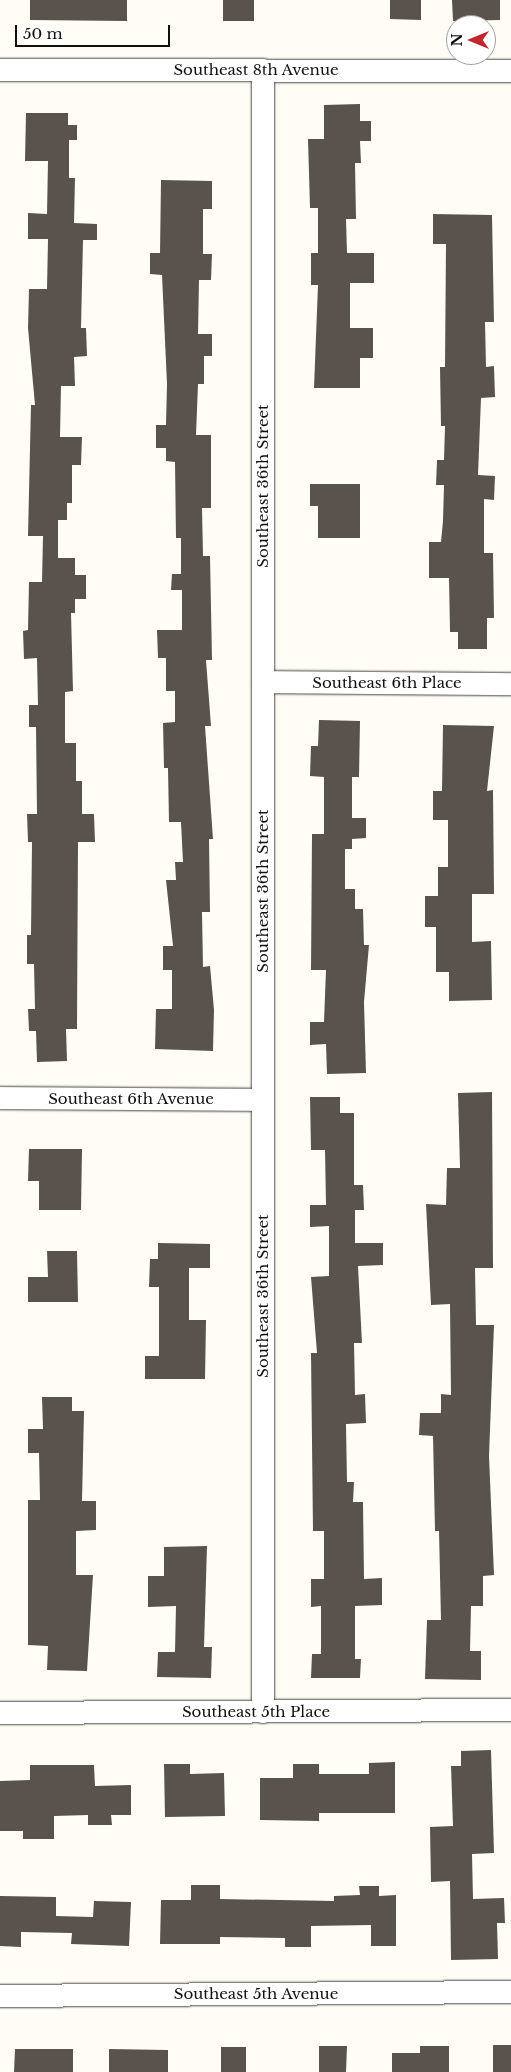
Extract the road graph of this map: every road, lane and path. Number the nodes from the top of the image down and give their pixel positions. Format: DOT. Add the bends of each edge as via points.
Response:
graph roads {
  1 [pos="0,70"];
  2 [pos="263,70"];
  3 [pos="511,71"];
  4 [pos="263,682"];
  5 [pos="511,684"];
  6 [pos="0,1098"];
  7 [pos="263,1100"];
  8 [pos="511,1710"];
  9 [pos="263,1712"];
  10 [pos="0,1713"];
  11 [pos="511,1992"];
  12 [pos="0,1996"];
  1 -- 2 [label="street, Southeast 8th Avenue"];
  2 -- 3 [label="street, Southeast 8th Avenue"];
  2 -- 4 [label="street, Southeast 36th Street"];
  4 -- 5 [label="street, Southeast 6th Place"];
  4 -- 7 [label="street, Southeast 36th Street"];
  6 -- 7 [label="street, Southeast 6th Avenue"];
  7 -- 9 [label="street, Southeast 36th Street"];
  8 -- 9 [label="street, Southeast 5th Place"];
  9 -- 10 [label="street, Southeast 5th Place"];
  11 -- 12 [label="street, Southeast 5th Avenue"];
}
